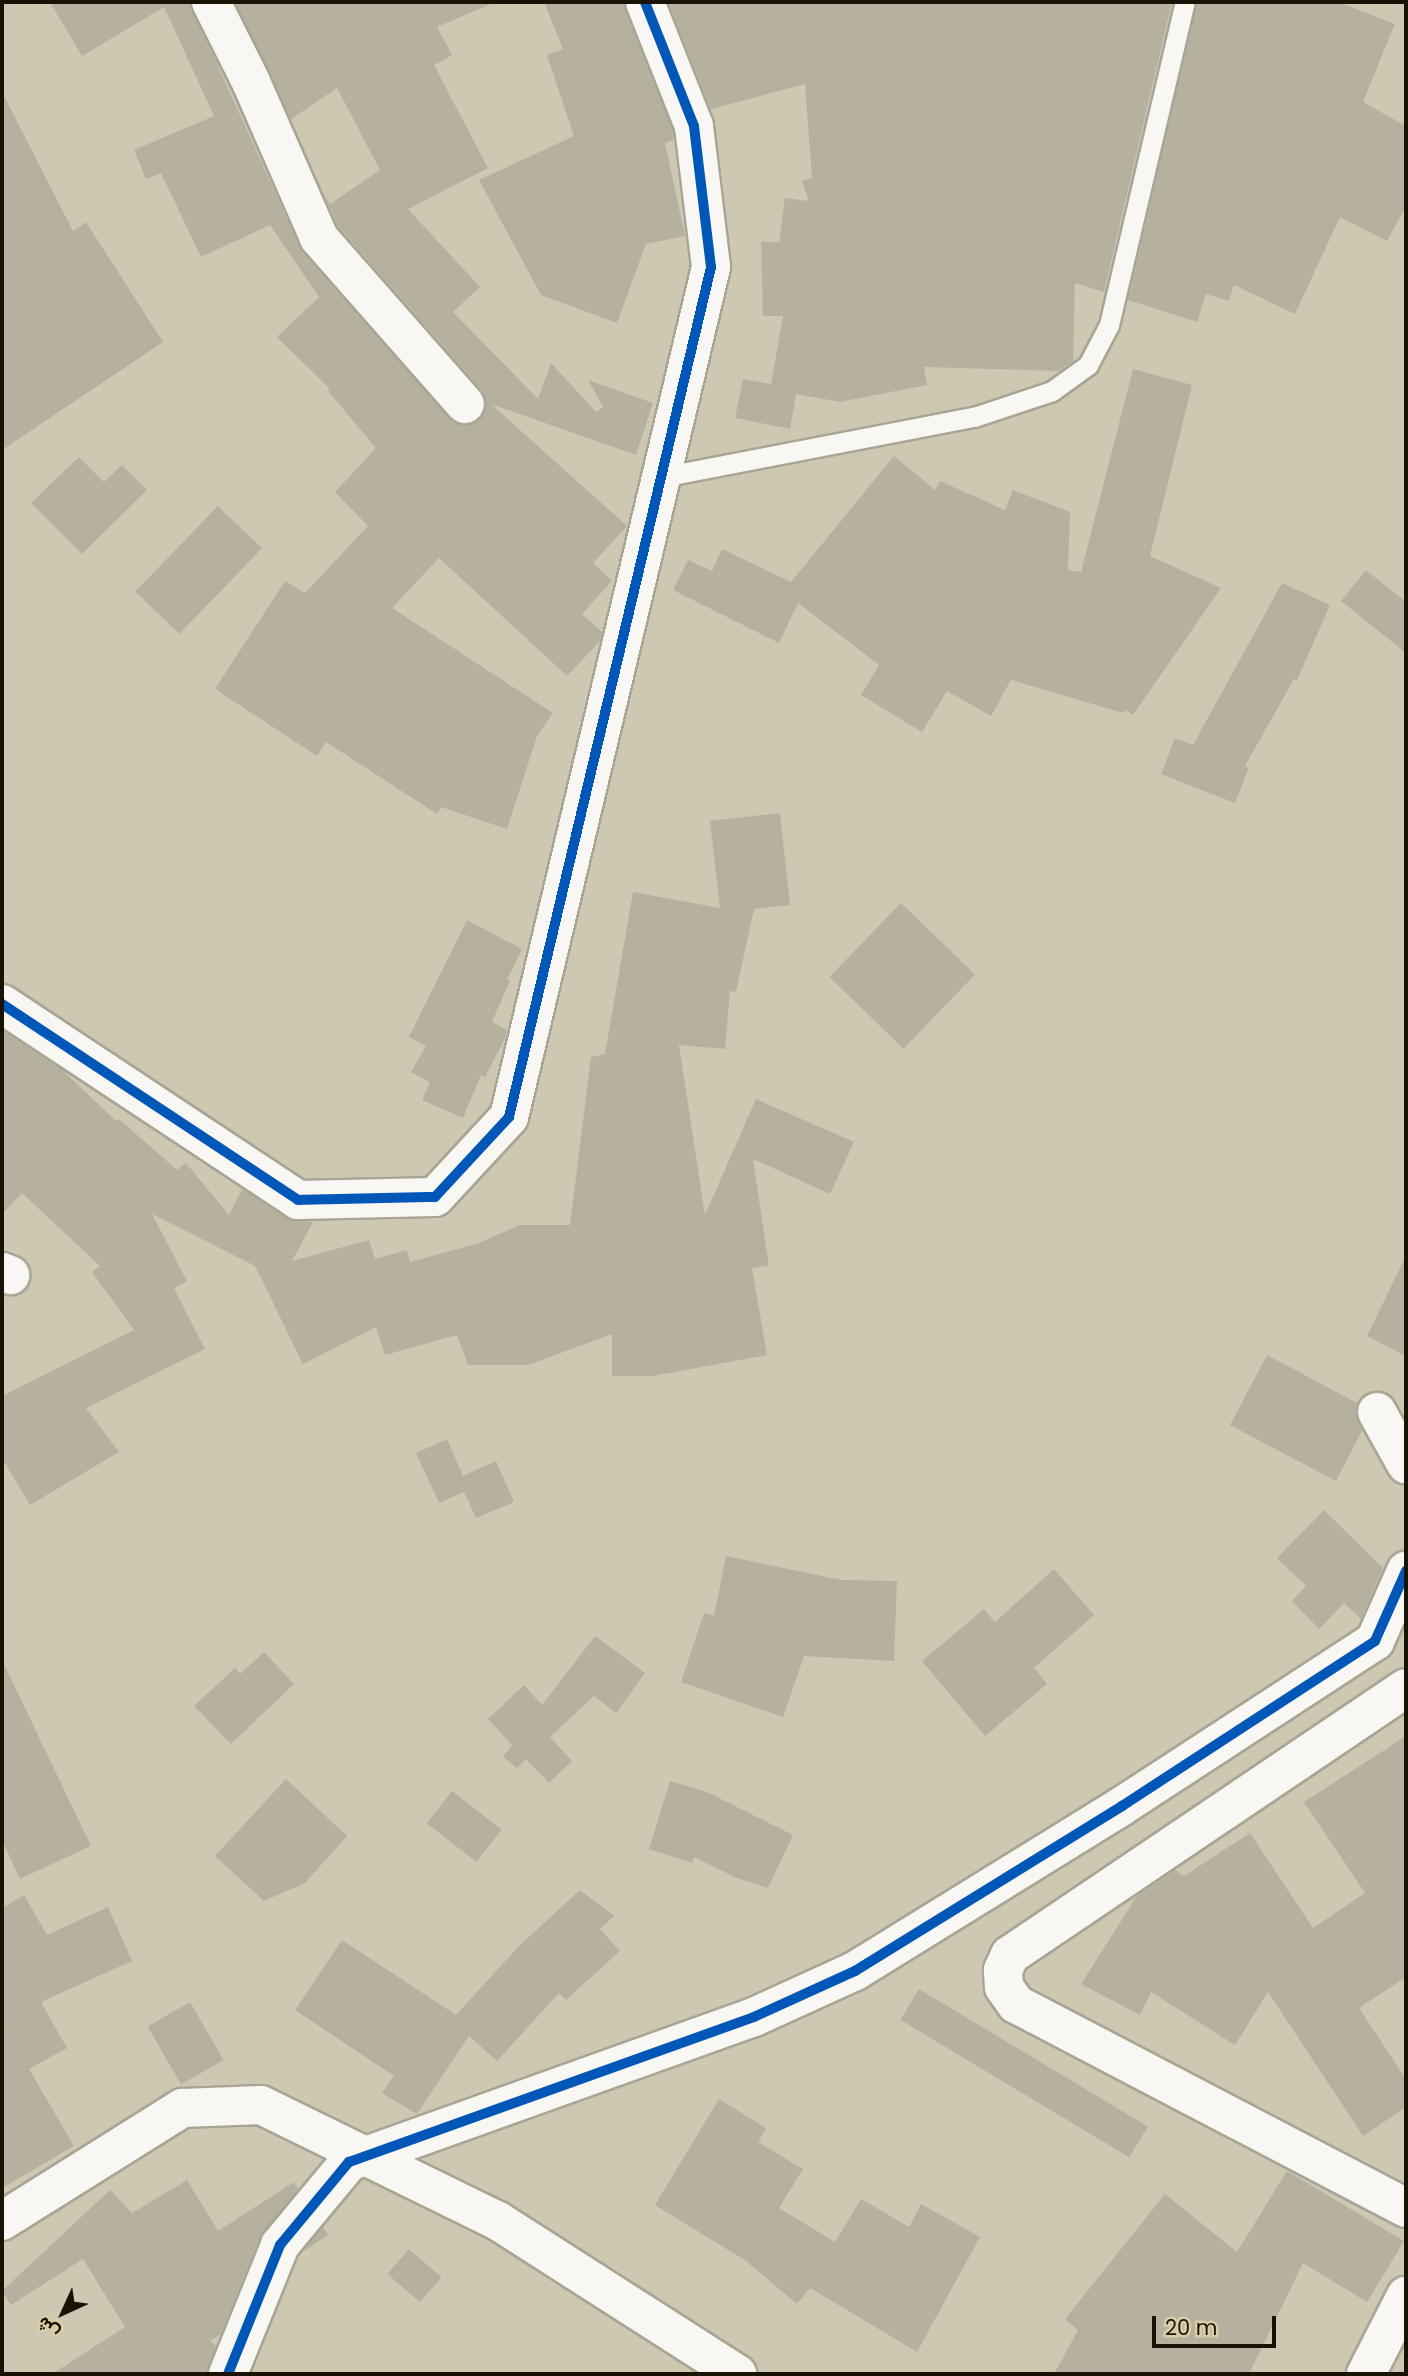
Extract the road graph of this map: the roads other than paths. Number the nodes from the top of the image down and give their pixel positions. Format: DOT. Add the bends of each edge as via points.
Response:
graph roads {
  1 [pos="211,2"];
  2 [pos="645,2"];
  3 [pos="1185,2"];
  4 [pos="465,404"];
  5 [pos="661,477"];
  6 [pos="2,1004"];
  7 [pos="1377,1412"];
  8 [pos="1406,1464"];
  9 [pos="1406,1572"];
  10 [pos="1406,1614"];
  11 [pos="1375,1641"];
  12 [pos="1406,1688"];
  13 [pos="365,2156"];
  14 [pos="1406,2208"];
  15 [pos="2,2221"];
  16 [pos="1406,2296"];
  17 [pos="228,2374"];
  18 [pos="737,2374"];
  19 [pos="1366,2374"];
  1 -- 4 [label="street" via="319,238"];
  2 -- 5 [label="street" via="694,126 711,267"];
  3 -- 5 [label="lane" via="1109,325 1088,365 1052,391 974,417"];
  5 -- 6 [label="street" via="509,1116 435,1196 298,1200"];
  7 -- 8 [label="street"];
  9 -- 11 [label="street"];
  10 -- 11 [label="street"];
  11 -- 13 [label="street" via="1122,1806 855,1971 754,2017"];
  12 -- 14 [label="street" via="1010,1955 1003,1970 1004,1987 1016,2004"];
  13 -- 15 [label="street" via="261,2105 181,2108"];
  13 -- 17 [label="street" via="349,2162 280,2245"];
  13 -- 18 [label="street" via="498,2221"];
  16 -- 19 [label="street"];
}
